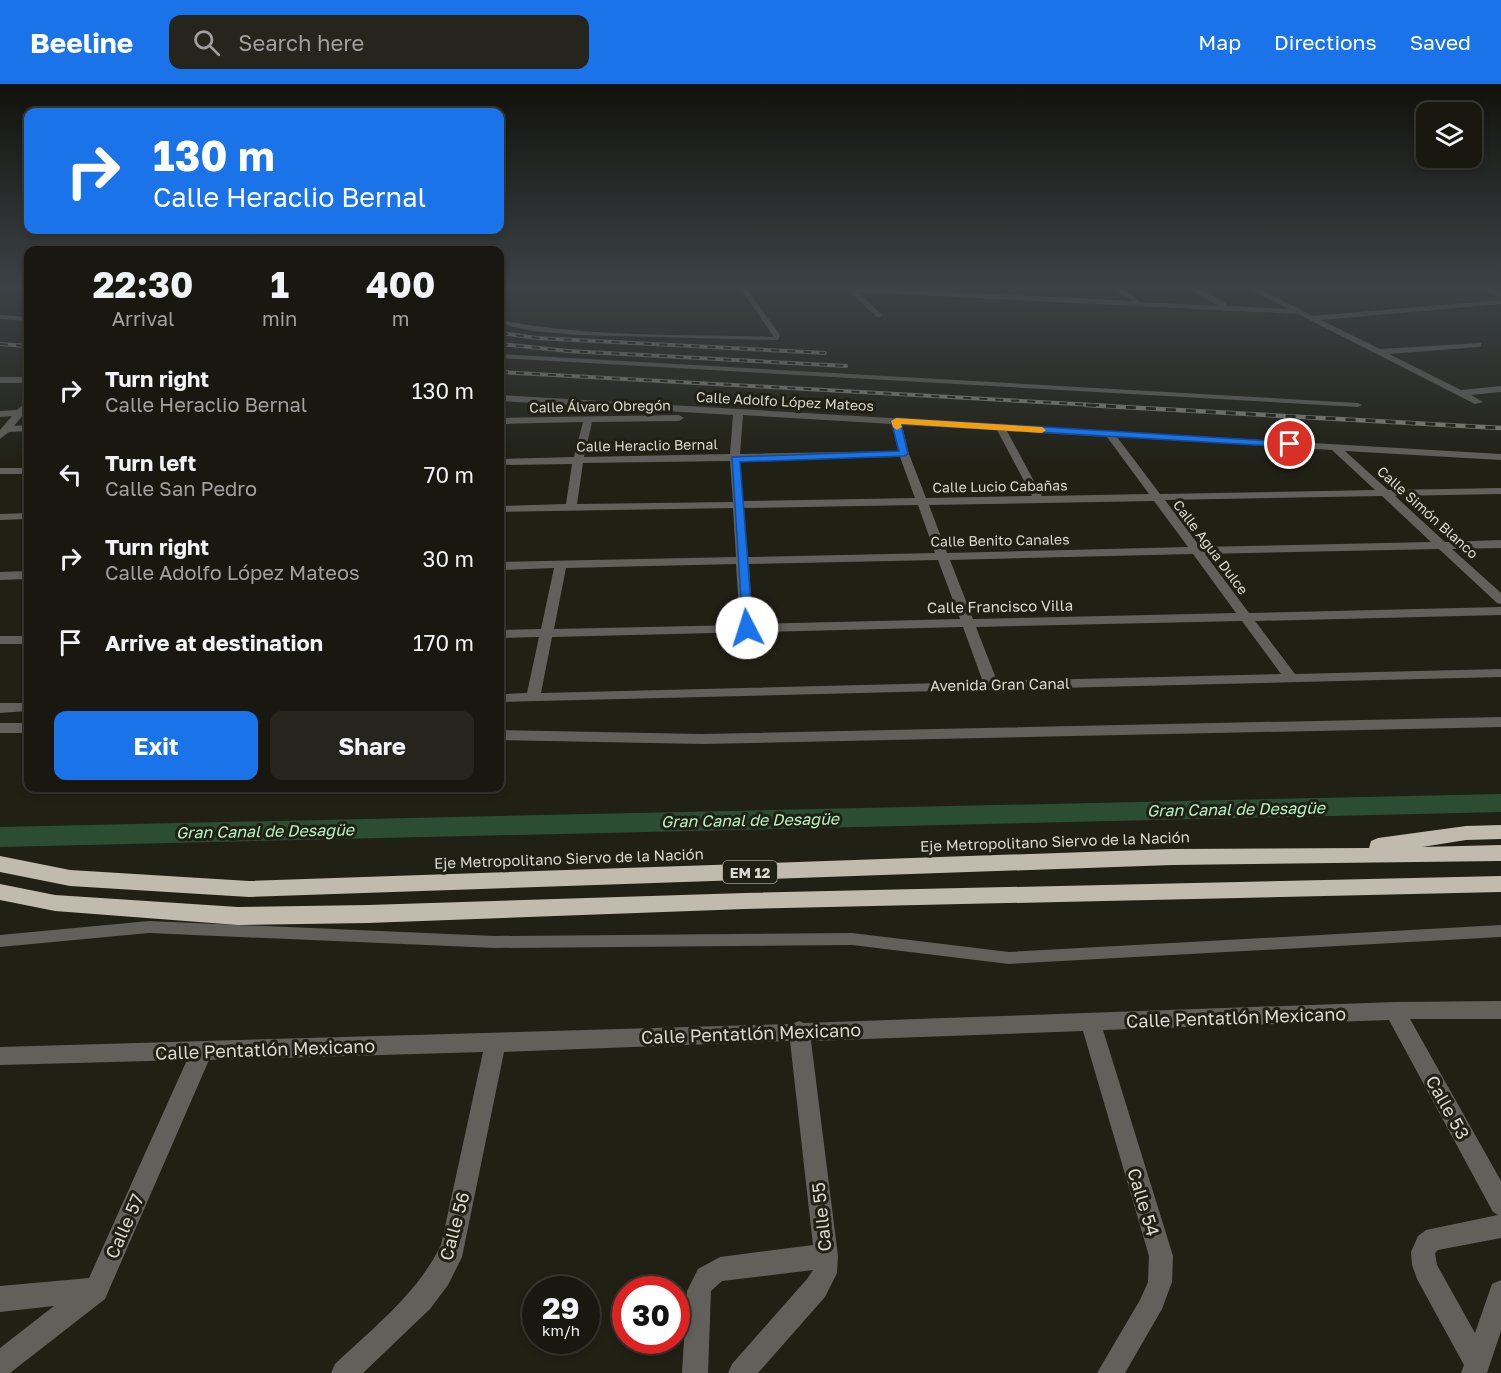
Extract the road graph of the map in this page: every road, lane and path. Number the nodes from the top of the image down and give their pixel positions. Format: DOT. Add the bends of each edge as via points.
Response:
graph roads {
  1 [pos="1366,345"];
  2 [pos="1476,345"];
  3 [pos="1379,352"];
  4 [pos="504,356"];
  5 [pos="0,380"];
  6 [pos="24,380"];
  7 [pos="1501,389"];
  8 [pos="1460,393"];
  9 [pos="504,398"];
  10 [pos="1478,402"];
  11 [pos="1358,405"];
  12 [pos="24,408"];
  13 [pos="20,413"];
  14 [pos="0,414"];
  15 [pos="738,414"];
  16 [pos="588,420"];
  17 [pos="504,421"];
  18 [pos="896,421"];
  19 [pos="1001,428"];
  20 [pos="24,429"];
  21 [pos="3,433"];
  22 [pos="1108,433"];
  23 [pos="1335,447"];
  24 [pos="904,454"];
  25 [pos="1501,457"];
  26 [pos="735,459"];
  27 [pos="578,461"];
  28 [pos="504,462"];
  29 [pos="0,471"];
  30 [pos="24,471"];
  31 [pos="1501,491"];
  32 [pos="1383,492"];
  33 [pos="1156,497"];
  34 [pos="1039,500"];
  35 [pos="922,503"];
  36 [pos="740,505"];
  37 [pos="504,509"];
  38 [pos="571,509"];
  39 [pos="24,516"];
  40 [pos="0,517"];
  41 [pos="1501,544"];
  42 [pos="1442,545"];
  43 [pos="1195,550"];
  44 [pos="943,556"];
  45 [pos="741,561"];
  46 [pos="504,566"];
  47 [pos="561,566"];
  48 [pos="24,575"];
  49 [pos="0,576"];
  50 [pos="1501,600"];
  51 [pos="1501,611"];
  52 [pos="1245,617"];
  53 [pos="966,623"];
  54 [pos="747,628"];
  55 [pos="545,633"];
  56 [pos="504,634"];
  57 [pos="0,640"];
  58 [pos="24,640"];
  59 [pos="1501,673"];
  60 [pos="1290,677"];
  61 [pos="990,684"];
  62 [pos="533,697"];
  63 [pos="504,698"];
  64 [pos="24,707"];
  65 [pos="0,708"];
  66 [pos="1501,722"];
  67 [pos="0,728"];
  68 [pos="24,728"];
  69 [pos="504,735"];
  70 [pos="1501,832"];
  71 [pos="1501,853"];
  72 [pos="1299,857"];
  73 [pos="0,864"];
  74 [pos="1501,884"];
  75 [pos="1450,885"];
  76 [pos="0,892"];
  77 [pos="1501,892"];
  78 [pos="1501,932"];
  79 [pos="0,941"];
  80 [pos="1501,1010"];
  81 [pos="1395,1011"];
  82 [pos="1091,1023"];
  83 [pos="800,1030"];
  84 [pos="495,1043"];
  85 [pos="202,1051"];
  86 [pos="0,1056"];
  87 [pos="1501,1204"];
  88 [pos="1501,1226"];
  89 [pos="826,1256"];
  90 [pos="96,1290"];
  91 [pos="1501,1293"];
  92 [pos="0,1299"];
  93 [pos="0,1364"];
  94 [pos="1475,1368"];
  95 [pos="344,1373"];
  96 [pos="696,1373"];
  97 [pos="741,1373"];
  98 [pos="1110,1373"];
  1 -- 3 [label="street"];
  2 -- 3 [label="street"];
  3 -- 8 [label="street"];
  4 -- 11 [label="lane"];
  5 -- 6 [label="street"];
  7 -- 8 [label="street"];
  8 -- 10 [label="street"];
  9 -- 15 [label="street, Calle Adolfo López Mateos"];
  12 -- 13 [label="street"];
  13 -- 14 [label="street"];
  13 -- 21 [label="street"];
  15 -- 16 [label="street, Calle Álvaro Obregón"];
  15 -- 18 [label="street, Calle Adolfo López Mateos"];
  15 -- 26 [label="street"];
  16 -- 17 [label="street, Calle Álvaro Obregón"];
  16 -- 27 [label="street"];
  18 -- 19 [label="street, Calle Adolfo López Mateos"];
  18 -- 24 [label="street"];
  19 -- 22 [label="street, Calle Adolfo López Mateos"];
  19 -- 34 [label="street"];
  20 -- 21 [label="street"];
  22 -- 23 [label="street, Calle Adolfo López Mateos"];
  22 -- 33 [label="street, Calle Agua Dulce"];
  23 -- 25 [label="street, Calle Adolfo López Mateos"];
  23 -- 32 [label="street, Calle Simón Blanco"];
  24 -- 26 [label="street, Calle Heraclio Bernal"];
  24 -- 35 [label="street"];
  26 -- 27 [label="street, Calle Heraclio Bernal"];
  26 -- 36 [label="street"];
  27 -- 28 [label="street, Calle Heraclio Bernal"];
  27 -- 38 [label="street"];
  29 -- 30 [label="street"];
  31 -- 32 [label="street, Calle Lucio Cabañas"];
  32 -- 33 [label="street, Calle Lucio Cabañas"];
  32 -- 42 [label="street, Calle Simón Blanco"];
  33 -- 34 [label="street, Calle Lucio Cabañas"];
  33 -- 43 [label="street, Calle Agua Dulce"];
  34 -- 35 [label="street, Calle Lucio Cabañas"];
  35 -- 36 [label="street, Calle Lucio Cabañas"];
  35 -- 44 [label="street"];
  36 -- 38 [label="street, Calle Lucio Cabañas"];
  36 -- 45 [label="street"];
  37 -- 38 [label="street, Calle Lucio Cabañas"];
  39 -- 40 [label="street"];
  41 -- 42 [label="street, Calle Benito Canales"];
  42 -- 43 [label="street, Calle Benito Canales"];
  42 -- 50 [label="street, Calle Simón Blanco"];
  43 -- 44 [label="street, Calle Benito Canales"];
  43 -- 52 [label="street, Calle Agua Dulce"];
  44 -- 45 [label="street, Calle Benito Canales"];
  44 -- 53 [label="street"];
  45 -- 47 [label="street, Calle Benito Canales"];
  45 -- 54 [label="street"];
  46 -- 47 [label="street, Calle Benito Canales"];
  47 -- 55 [label="street"];
  48 -- 49 [label="street"];
  51 -- 52 [label="street, Calle Francisco Villa"];
  52 -- 53 [label="street, Calle Francisco Villa"];
  52 -- 60 [label="street, Calle Agua Dulce"];
  53 -- 54 [label="street, Calle Francisco Villa"];
  53 -- 61 [label="street"];
  54 -- 55 [label="street, Calle Francisco Villa"];
  55 -- 56 [label="street, Calle Francisco Villa"];
  55 -- 62 [label="street"];
  57 -- 58 [label="street"];
  59 -- 60 [label="street, Avenida Gran Canal"];
  60 -- 61 [label="street, Avenida Gran Canal"];
  61 -- 62 [label="street, Avenida Gran Canal"];
  62 -- 63 [label="street, Avenida Gran Canal"];
  64 -- 65 [label="street"];
  66 -- 69 [label="street" via="702,740"];
  67 -- 68 [label="street"];
  70 -- 72 [label="highway" via="1466,833"];
  71 -- 72 [label="highway, Eje Metropolitano Siervo de la Nación / EM 12"];
  72 -- 73 [label="highway, Eje Metropolitano Siervo de la Nación / EM 12" via="1172,857 249,890 70,878"];
  74 -- 75 [label="highway, EM 12"];
  75 -- 76 [label="highway, EM 12" via="238,916 55,903"];
  75 -- 77 [label="highway"];
  78 -- 79 [label="lane" via="1009,958 852,939 495,942 149,927"];
  80 -- 81 [label="street, Calle Pentatlón Mexicano"];
  81 -- 82 [label="street, Calle Pentatlón Mexicano"];
  81 -- 87 [label="street, Calle 53"];
  82 -- 83 [label="street, Calle Pentatlón Mexicano"];
  82 -- 98 [label="street, Calle 54" via="1161,1256 1160,1282 1149,1309"];
  83 -- 84 [label="street, Calle Pentatlón Mexicano"];
  83 -- 89 [label="street, Calle 55"];
  84 -- 85 [label="street, Calle Pentatlón Mexicano"];
  84 -- 95 [label="street, Calle 56" via="453,1248 440,1276 421,1300"];
  85 -- 86 [label="street, Calle Pentatlón Mexicano"];
  85 -- 90 [label="street, Calle 57"];
  88 -- 94 [label="street" via="1434,1239 1426,1242 1423,1250 1426,1270"];
  89 -- 96 [label="street" via="710,1273 699,1291"];
  89 -- 97 [label="street, Calle 55" via="825,1273 816,1288"];
  90 -- 92 [label="street"];
  90 -- 93 [label="street, Calle 57"];
  91 -- 94 [label="street"];
}
